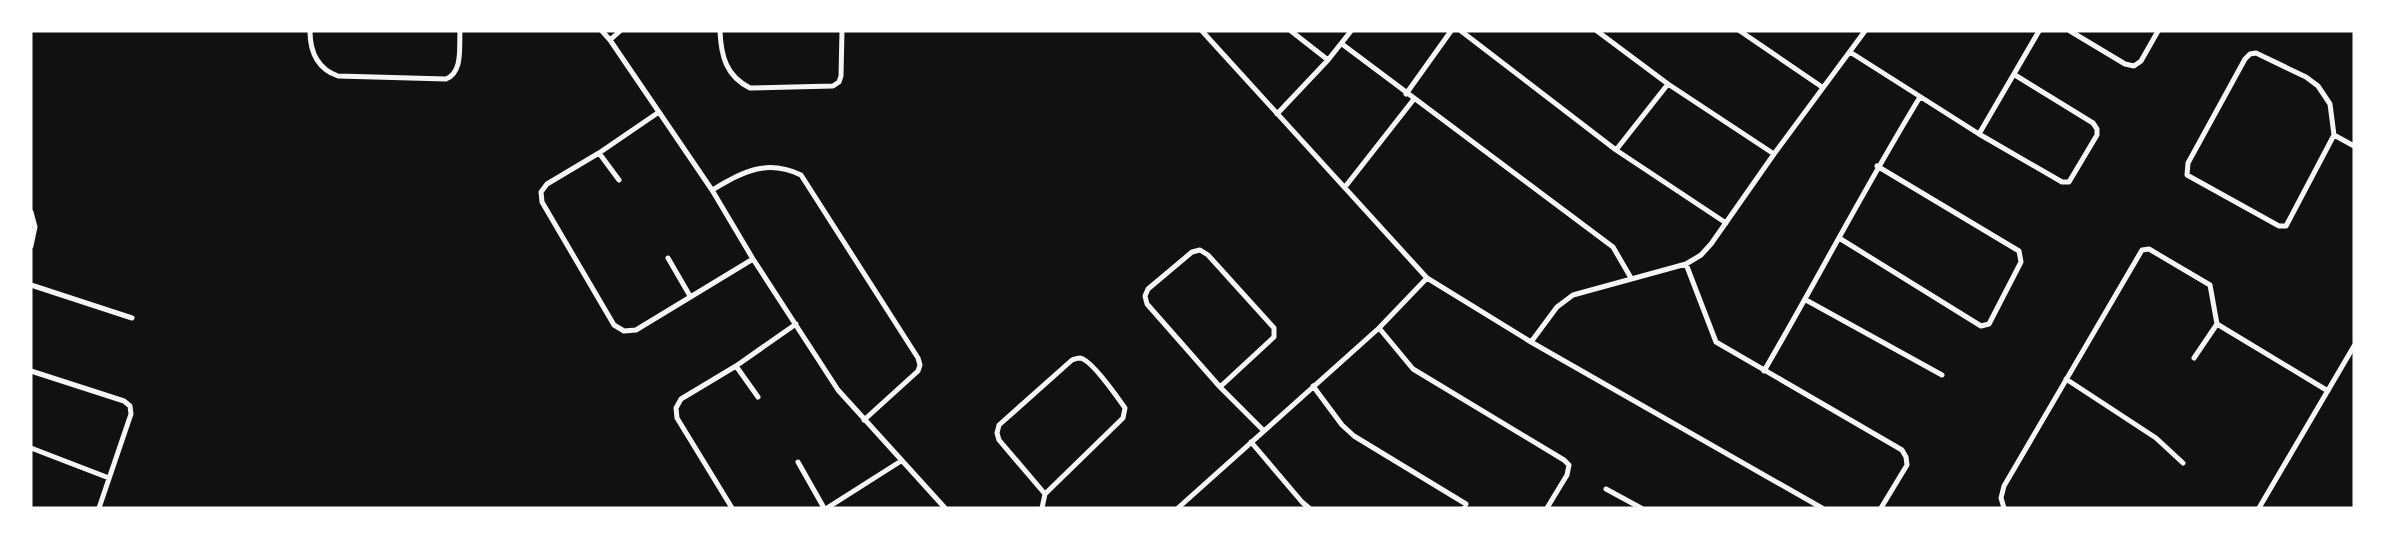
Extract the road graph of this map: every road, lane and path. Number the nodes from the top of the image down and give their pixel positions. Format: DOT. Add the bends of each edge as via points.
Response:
graph roads {
  1 [pos="310,31"];
  2 [pos="460,31"];
  3 [pos="602,31"];
  4 [pos="620,31"];
  5 [pos="720,31"];
  6 [pos="842,31"];
  7 [pos="1202,31"];
  8 [pos="1290,31"];
  9 [pos="1351,31"];
  10 [pos="1451,31"];
  11 [pos="1461,31"];
  12 [pos="1597,31"];
  13 [pos="1740,31"];
  14 [pos="1865,31"];
  15 [pos="2039,31"];
  16 [pos="2070,31"];
  17 [pos="2158,31"];
  18 [pos="610,40"];
  19 [pos="1342,44"];
  20 [pos="1850,52"];
  21 [pos="1328,60"];
  22 [pos="2015,75"];
  23 [pos="1668,84"];
  24 [pos="1822,87"];
  25 [pos="1406,94"];
  26 [pos="1920,97"];
  27 [pos="1414,99"];
  28 [pos="659,112"];
  29 [pos="1277,114"];
  30 [pos="1979,134"];
  31 [pos="2334,135"];
  32 [pos="2354,146"];
  33 [pos="1616,150"];
  34 [pos="599,153"];
  35 [pos="1774,154"];
  36 [pos="1877,166"];
  37 [pos="620,180"];
  38 [pos="1345,187"];
  39 [pos="712,190"];
  40 [pos="31,212"];
  41 [pos="1726,223"];
  42 [pos="1839,238"];
  43 [pos="31,246"];
  44 [pos="668,258"];
  45 [pos="753,258"];
  46 [pos="1686,264"];
  47 [pos="1427,278"];
  48 [pos="1631,278"];
  49 [pos="31,284"];
  50 [pos="690,296"];
  51 [pos="1806,300"];
  52 [pos="132,318"];
  53 [pos="796,324"];
  54 [pos="2217,324"];
  55 [pos="1379,328"];
  56 [pos="1532,342"];
  57 [pos="2354,346"];
  58 [pos="2194,358"];
  59 [pos="736,366"];
  60 [pos="31,371"];
  61 [pos="1764,371"];
  62 [pos="1942,375"];
  63 [pos="2066,379"];
  64 [pos="1313,386"];
  65 [pos="1220,387"];
  66 [pos="2328,391"];
  67 [pos="758,397"];
  68 [pos="864,420"];
  69 [pos="1264,430"];
  70 [pos="1252,442"];
  71 [pos="31,448"];
  72 [pos="901,461"];
  73 [pos="798,462"];
  74 [pos="2182,463"];
  75 [pos="109,478"];
  76 [pos="1606,489"];
  77 [pos="1045,494"];
  78 [pos="1465,506"];
  79 [pos="99,508"];
  80 [pos="732,508"];
  81 [pos="826,508"];
  82 [pos="945,508"];
  83 [pos="1042,508"];
  84 [pos="1178,508"];
  85 [pos="1310,508"];
  86 [pos="1472,508"];
  87 [pos="1547,508"];
  88 [pos="1641,508"];
  89 [pos="1822,508"];
  90 [pos="1881,508"];
  91 [pos="2004,508"];
  92 [pos="2259,508"];
  1 -- 2 [label="street" via="314,57 338,76 446,79 454,76 458,69"];
  3 -- 18 [label="street"];
  4 -- 18 [label="street"];
  5 -- 6 [label="street" via="723,60 738,82 750,88 833,86 841,76"];
  7 -- 29 [label="street"];
  8 -- 21 [label="street"];
  9 -- 19 [label="street"];
  10 -- 25 [label="street"];
  11 -- 33 [label="street"];
  12 -- 23 [label="street"];
  13 -- 24 [label="street"];
  14 -- 20 [label="street"];
  15 -- 22 [label="street"];
  16 -- 17 [label="street" via="2125,64 2134,66 2141,61"];
  18 -- 28 [label="street"];
  19 -- 21 [label="street"];
  19 -- 25 [label="street"];
  20 -- 24 [label="street"];
  20 -- 26 [label="street"];
  21 -- 29 [label="street"];
  22 -- 30 [label="street"];
  22 -- 30 [label="street" via="2093,123 2097,129 2073,176 2069,182 2062,182"];
  23 -- 33 [label="street"];
  23 -- 35 [label="street"];
  24 -- 35 [label="street"];
  25 -- 27 [label="street"];
  26 -- 30 [label="street"];
  26 -- 36 [label="street"];
  27 -- 38 [label="street"];
  27 -- 48 [label="street" via="1613,247"];
  28 -- 34 [label="street"];
  28 -- 39 [label="street"];
  29 -- 38 [label="street"];
  31 -- 31 [label="street" via="2330,104 2318,86 2256,53 2250,54 2188,164 2187,175 2278,226 2286,226"];
  31 -- 32 [label="street"];
  33 -- 41 [label="street"];
  34 -- 37 [label="street"];
  34 -- 50 [label="street" via="547,184 541,192 542,202 614,325 624,332 636,330"];
  35 -- 41 [label="street"];
  36 -- 42 [label="street"];
  36 -- 42 [label="street" via="2019,251 2021,262 1989,324 1981,326"];
  38 -- 47 [label="street"];
  39 -- 45 [label="street"];
  39 -- 68 [label="street" via="757,168 792,170 801,175 920,365 918,371"];
  40 -- 43 [label="street" via="36,227"];
  41 -- 46 [label="street" via="1701,255"];
  42 -- 51 [label="street"];
  44 -- 50 [label="street"];
  45 -- 50 [label="street"];
  45 -- 53 [label="street"];
  46 -- 48 [label="street"];
  46 -- 61 [label="street" via="1716,342"];
  47 -- 55 [label="street"];
  47 -- 56 [label="street"];
  48 -- 56 [label="street" via="1566,299"];
  49 -- 52 [label="street"];
  51 -- 61 [label="street"];
  51 -- 62 [label="street"];
  53 -- 59 [label="street"];
  53 -- 68 [label="street" via="838,390"];
  54 -- 58 [label="street"];
  54 -- 63 [label="street" via="2212,290 2206,281 2149,249 2142,250"];
  54 -- 66 [label="street"];
  55 -- 64 [label="street"];
  55 -- 87 [label="street" via="1413,369 1569,465 1568,475"];
  56 -- 89 [label="street"];
  57 -- 66 [label="street"];
  59 -- 67 [label="street"];
  59 -- 80 [label="street" via="681,399 676,408 677,418"];
  60 -- 75 [label="street" via="124,401 130,406 131,414"];
  61 -- 90 [label="street" via="1902,450 1907,464"];
  63 -- 74 [label="street" via="2156,438"];
  63 -- 91 [label="street" via="2004,486 2001,498"];
  64 -- 69 [label="street"];
  64 -- 78 [label="street" via="1354,436"];
  65 -- 65 [label="street" via="1147,304 1145,296 1148,289 1192,252 1200,250 1274,328 1274,337"];
  65 -- 69 [label="street"];
  66 -- 92 [label="street"];
  68 -- 72 [label="street"];
  69 -- 70 [label="street"];
  70 -- 84 [label="street"];
  70 -- 85 [label="street"];
  71 -- 75 [label="street"];
  72 -- 81 [label="street"];
  72 -- 82 [label="street"];
  73 -- 81 [label="street"];
  75 -- 79 [label="street"];
  76 -- 88 [label="street"];
  77 -- 77 [label="street" via="1123,418 1125,408 1120,401 1088,362 1080,358 1072,360 999,425 999,440"];
  77 -- 83 [label="street"];
  78 -- 86 [label="street"];
}
